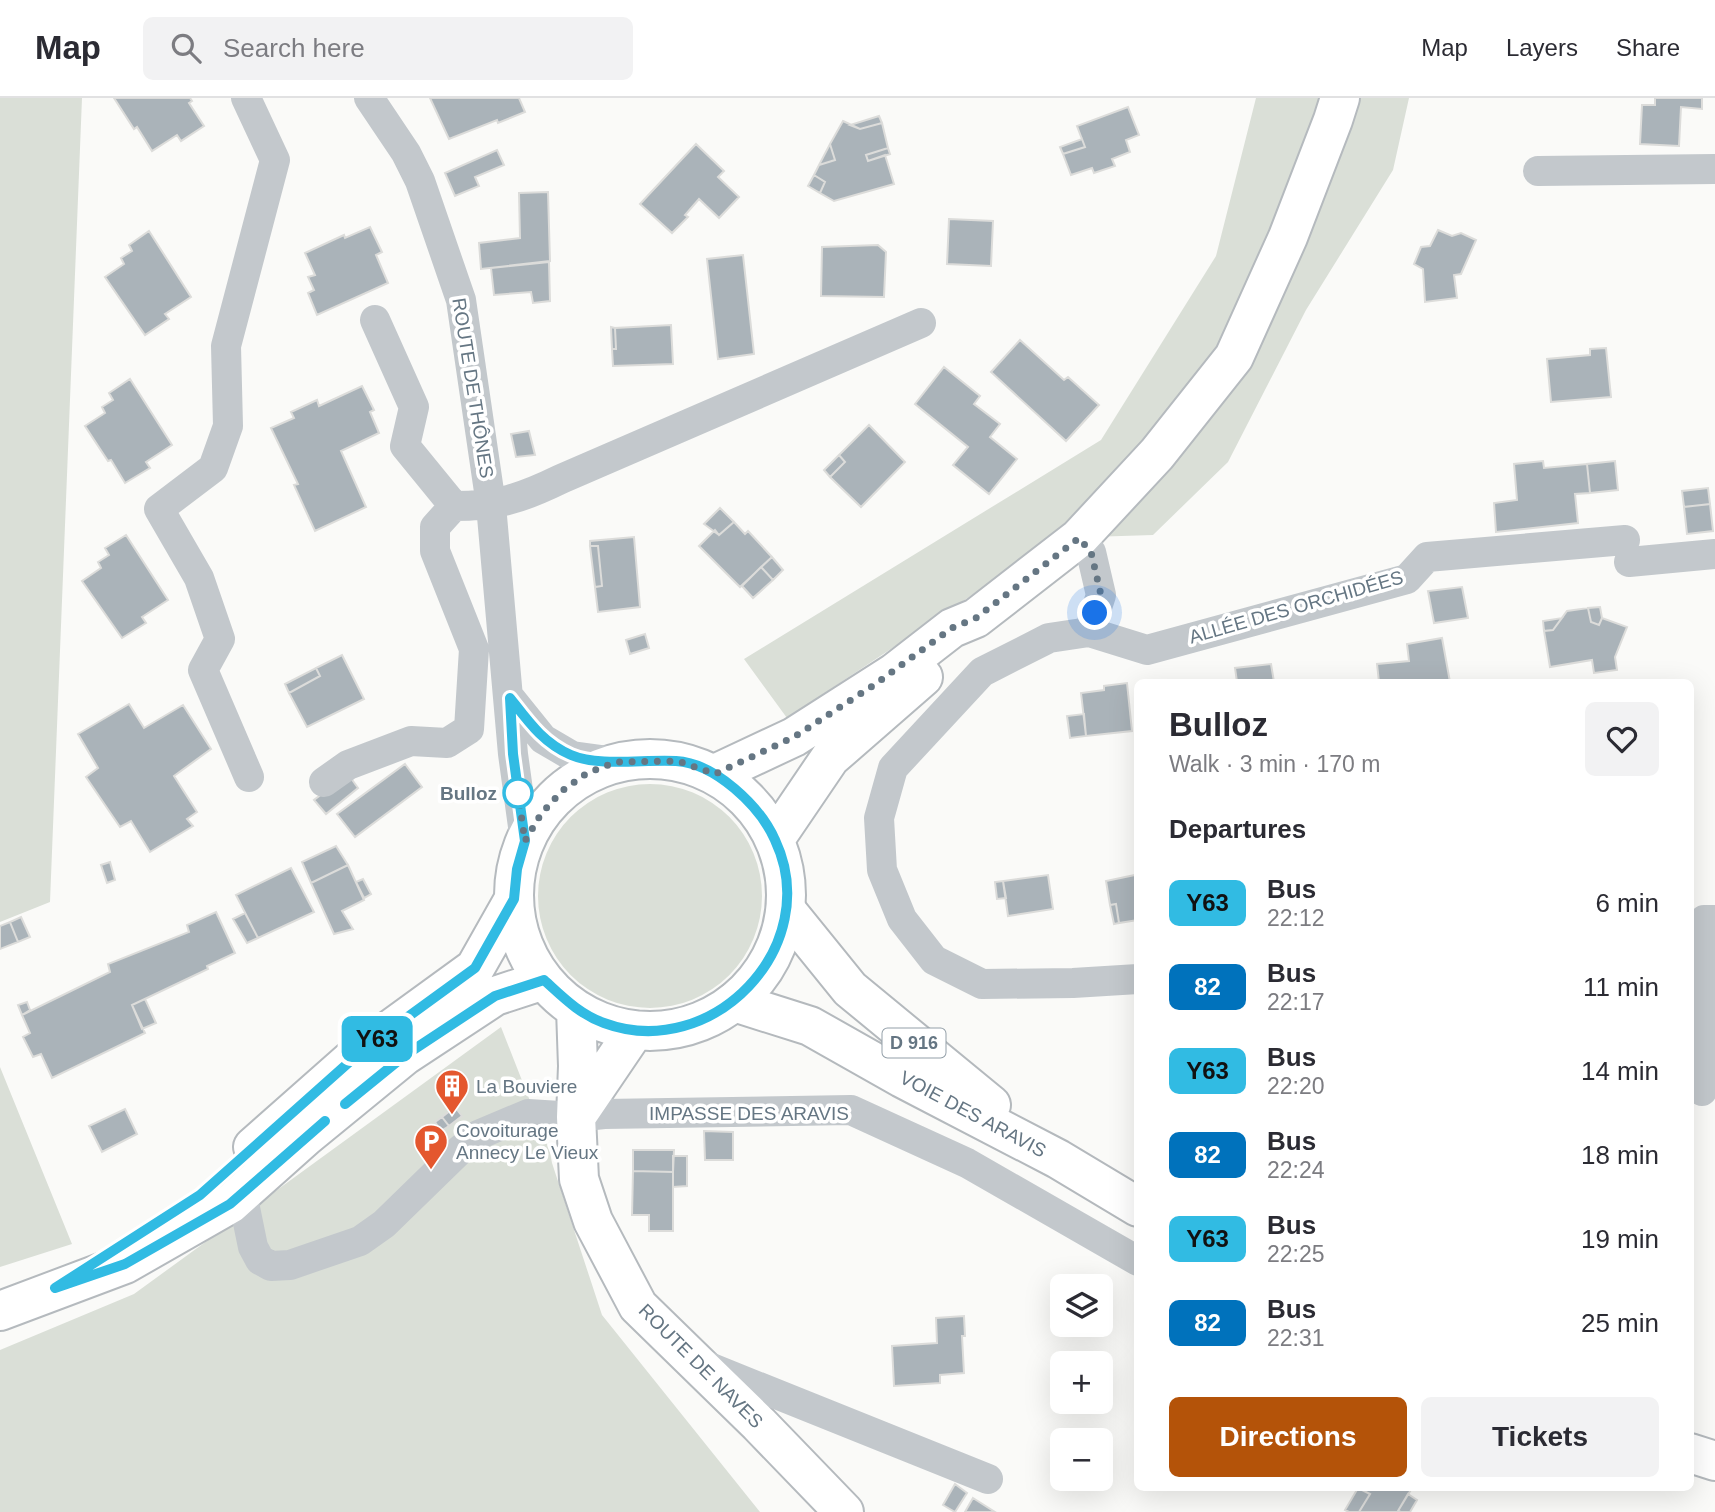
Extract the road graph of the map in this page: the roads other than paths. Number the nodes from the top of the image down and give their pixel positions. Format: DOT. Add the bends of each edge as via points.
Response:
graph roads {
  1 [pos="246,98"];
  2 [pos="369,98"];
  3 [pos="1339,98"];
  4 [pos="1715,169"];
  5 [pos="1538,171"];
  6 [pos="375,320"];
  7 [pos="921,323"];
  8 [pos="491,505"];
  9 [pos="454,506"];
  10 [pos="1079,538"];
  11 [pos="1715,554"];
  12 [pos="976,618"];
  13 [pos="1089,632"];
  14 [pos="510,698"];
  15 [pos="616,762"];
  16 [pos="715,774"];
  17 [pos="249,777"];
  18 [pos="324,782"];
  19 [pos="775,839"];
  20 [pos="525,841"];
  21 [pos="514,899"];
  22 [pos="786,910"];
  23 [pos="1715,920"];
  24 [pos="1134,979"];
  25 [pos="544,980"];
  26 [pos="734,1002"];
  27 [pos="576,1009"];
  28 [pos="635,1030"];
  29 [pos="1703,1091"];
  30 [pos="576,1117"];
  31 [pos="1058,1159"];
  32 [pos="242,1193"];
  33 [pos="1134,1205"];
  34 [pos="1134,1260"];
  35 [pos="55,1288"];
  36 [pos="0,1311"];
  37 [pos="694,1361"];
  38 [pos="1694,1454"];
  39 [pos="1715,1461"];
  40 [pos="988,1479"];
  41 [pos="844,1512"];
  1 -- 17 [label="street" via="275,160 226,346 228,426 213,468 159,509 200,578 220,639 203,670"];
  2 -- 8 [label="street, ROUTE DE THÔNES" via="420,181 460,300"];
  3 -- 10 [label="main road" via="1289,237 1234,357 1157,454"];
  4 -- 5 [label="street"];
  6 -- 9 [label="street" via="414,407 405,446"];
  7 -- 8 [label="street" via="525,497"];
  8 -- 9 [label="street"];
  8 -- 14 [label="street, ROUTE DE THÔNES"];
  9 -- 18 [label="street" via="435,527 435,551 474,649 469,729 447,743 411,741 348,765"];
  10 -- 12 [label="main road"];
  10 -- 13 [label="street" via="1091,552 1101,595"];
  11 -- 13 [label="street, ALLÉE DES ORCHIDÉES" via="1627,551 1427,557 1407,579 1146,650"];
  12 -- 16 [label="main road" via="952,628 894,673 794,737"];
  12 -- 19 [label="main road" via="964,641 830,758"];
  13 -- 24 [label="street" via="1049,638 982,673 892,768 879,818 882,870 902,919 934,960 982,984"];
  14 -- 15 [label="street" via="543,739 572,756"];
  14 -- 20 [label="street, ROUTE DE THÔNES"];
  15 -- 16 [label="main road" via="678,761"];
  15 -- 20 [label="main road" via="587,773 562,791"];
  16 -- 19 [label="main road" via="750,801"];
  19 -- 22 [label="main road" via="783,862"];
  20 -- 21 [label="main road"];
  21 -- 25 [label="main road" via="518,928"];
  21 -- 35 [label="main road" via="475,968 365,1048 200,1195"];
  22 -- 26 [label="main road" via="777,945 759,976"];
  22 -- 31 [label="main road, VOIE DES ARAVIS / D 916" via="850,989"];
  23 -- 29 [label="street" via="1704,920"];
  25 -- 27 [label="main road"];
  25 -- 32 [label="main road" via="495,996 404,1056"];
  26 -- 28 [label="main road" via="704,1020 670,1029"];
  26 -- 31 [label="main road, VOIE DES ARAVIS / D 916" via="810,1026"];
  27 -- 28 [label="main road" via="604,1023"];
  27 -- 30 [label="main road, ROUTE DE NAVES"];
  28 -- 30 [label="main road"];
  30 -- 32 [label="street, IMPASSE DES ARAVIS" via="528,1114 478,1135 360,1241 290,1265 271,1266 260,1260"];
  30 -- 34 [label="street, IMPASSE DES ARAVIS" via="851,1110 967,1163"];
  30 -- 37 [label="main road, ROUTE DE NAVES" via="579,1179 593,1222 638,1306"];
  31 -- 33 [label="main road, VOIE DES ARAVIS / D 916"];
  32 -- 35 [label="main road" via="125,1264"];
  35 -- 36 [label="main road"];
  37 -- 40 [label="street"];
  37 -- 41 [label="main road, ROUTE DE NAVES"];
  38 -- 39 [label="main road"];
}
